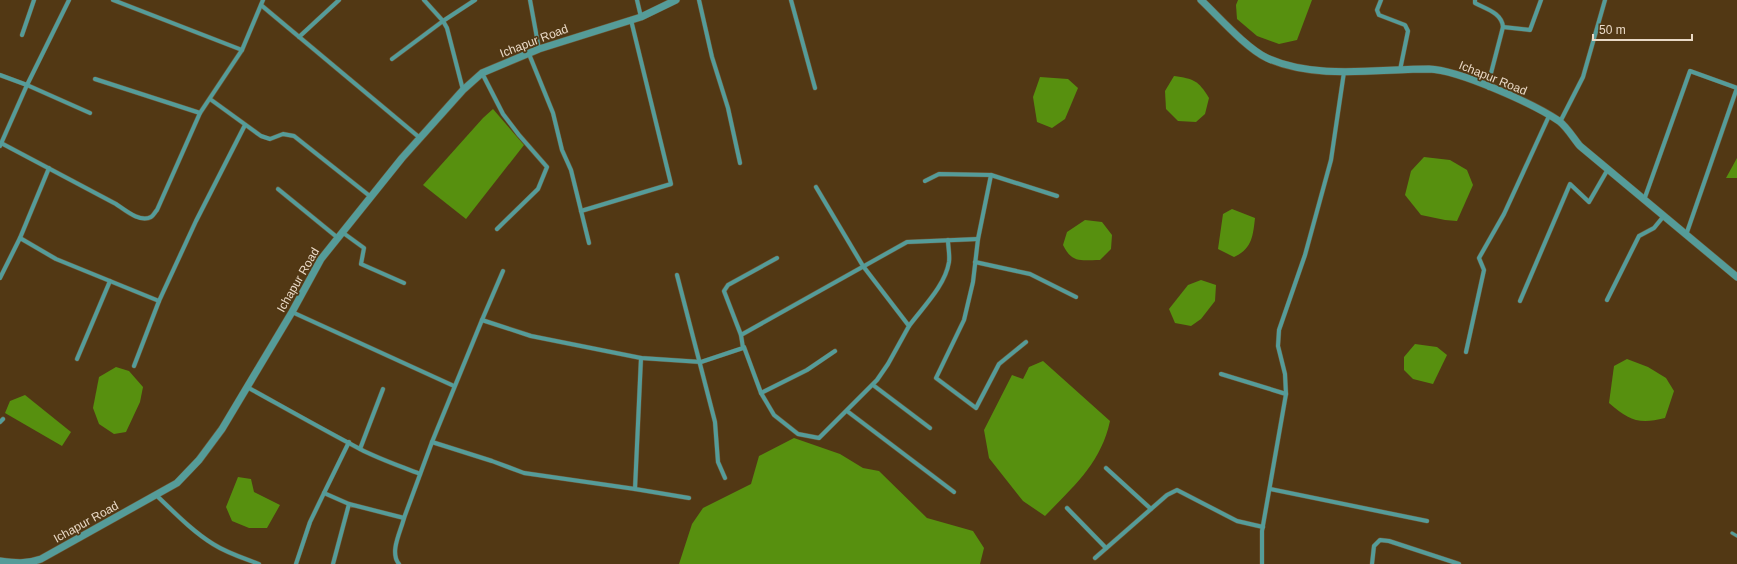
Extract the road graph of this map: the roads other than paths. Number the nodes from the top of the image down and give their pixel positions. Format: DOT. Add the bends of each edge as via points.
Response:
graph roads {
  1 [pos="34,0"];
  2 [pos="69,0"];
  3 [pos="113,0"];
  4 [pos="263,0"];
  5 [pos="339,0"];
  6 [pos="424,0"];
  7 [pos="475,0"];
  8 [pos="530,0"];
  9 [pos="637,0"];
  10 [pos="676,0"];
  11 [pos="699,0"];
  12 [pos="791,0"];
  13 [pos="1201,0"];
  14 [pos="1381,0"];
  15 [pos="1475,0"];
  16 [pos="1541,0"];
  17 [pos="1605,0"];
  18 [pos="261,5"];
  19 [pos="641,17"];
  20 [pos="631,20"];
  21 [pos="443,21"];
  22 [pos="1503,27"];
  23 [pos="22,35"];
  24 [pos="299,37"];
  25 [pos="539,49"];
  26 [pos="242,50"];
  27 [pos="530,54"];
  28 [pos="392,59"];
  29 [pos="1400,70"];
  30 [pos="1344,72"];
  31 [pos="482,73"];
  32 [pos="0,75"];
  33 [pos="95,78"];
  34 [pos="27,85"];
  35 [pos="815,88"];
  36 [pos="1489,88"];
  37 [pos="1737,88"];
  38 [pos="463,90"];
  39 [pos="210,99"];
  40 [pos="90,113"];
  41 [pos="200,113"];
  42 [pos="1549,116"];
  43 [pos="1560,122"];
  44 [pos="246,125"];
  45 [pos="421,138"];
  46 [pos="1,145"];
  47 [pos="740,163"];
  48 [pos="49,168"];
  49 [pos="1608,169"];
  50 [pos="992,176"];
  51 [pos="925,180"];
  52 [pos="816,187"];
  53 [pos="278,189"];
  54 [pos="1057,196"];
  55 [pos="371,197"];
  56 [pos="1644,200"];
  57 [pos="581,211"];
  58 [pos="1663,216"];
  59 [pos="496,229"];
  60 [pos="342,232"];
  61 [pos="1686,236"];
  62 [pos="20,238"];
  63 [pos="338,238"];
  64 [pos="978,239"];
  65 [pos="948,240"];
  66 [pos="589,243"];
  67 [pos="777,258"];
  68 [pos="975,262"];
  69 [pos="863,266"];
  70 [pos="503,271"];
  71 [pos="677,275"];
  72 [pos="1737,277"];
  73 [pos="0,278"];
  74 [pos="110,281"];
  75 [pos="404,284"];
  76 [pos="1076,297"];
  77 [pos="1608,300"];
  78 [pos="159,301"];
  79 [pos="1520,301"];
  80 [pos="292,312"];
  81 [pos="482,320"];
  82 [pos="910,326"];
  83 [pos="741,335"];
  84 [pos="1026,342"];
  85 [pos="744,347"];
  86 [pos="835,351"];
  87 [pos="1466,352"];
  88 [pos="641,358"];
  89 [pos="77,359"];
  90 [pos="701,362"];
  91 [pos="134,366"];
  92 [pos="1220,374"];
  93 [pos="873,385"];
  94 [pos="454,386"];
  95 [pos="247,388"];
  96 [pos="383,389"];
  97 [pos="761,393"];
  98 [pos="1286,394"];
  99 [pos="847,411"];
  100 [pos="930,428"];
  101 [pos="349,442"];
  102 [pos="432,442"];
  103 [pos="360,449"];
  104 [pos="1106,468"];
  105 [pos="420,474"];
  106 [pos="725,478"];
  107 [pos="635,489"];
  108 [pos="1270,489"];
  109 [pos="954,492"];
  110 [pos="324,493"];
  111 [pos="156,495"];
  112 [pos="689,498"];
  113 [pos="349,504"];
  114 [pos="1067,508"];
  115 [pos="1151,509"];
  116 [pos="404,518"];
  117 [pos="1427,521"];
  118 [pos="1263,527"];
  119 [pos="1732,532"];
  120 [pos="1737,536"];
  121 [pos="1106,548"];
  122 [pos="1095,558"];
  123 [pos="0,561"];
  124 [pos="31,564"];
  125 [pos="259,564"];
  126 [pos="296,564"];
  127 [pos="333,564"];
  128 [pos="398,564"];
  129 [pos="1262,564"];
  130 [pos="1372,564"];
  131 [pos="1458,564"];
  1 -- 23 [label="street"];
  2 -- 34 [label="street"];
  3 -- 26 [label="street"];
  4 -- 18 [label="street"];
  5 -- 24 [label="street"];
  6 -- 21 [label="street"];
  7 -- 21 [label="street"];
  8 -- 25 [label="street"];
  9 -- 19 [label="street"];
  10 -- 19 [label="street, Ichapur Road"];
  11 -- 47 [label="street"];
  12 -- 35 [label="street"];
  13 -- 30 [label="street, Ichapur Road" via="1257,52 1268,58 1295,67"];
  14 -- 29 [label="street" via="1377,10 1379,15 1405,25 1408,31"];
  15 -- 22 [label="street" via="1475,4 1501,18"];
  16 -- 22 [label="street" via="1530,30"];
  17 -- 43 [label="street" via="1583,77"];
  18 -- 24 [label="street"];
  18 -- 26 [label="street"];
  19 -- 20 [label="street, Ichapur Road"];
  20 -- 25 [label="street, Ichapur Road"];
  20 -- 57 [label="street" via="671,184"];
  21 -- 28 [label="street"];
  21 -- 38 [label="street"];
  22 -- 36 [label="street"];
  24 -- 45 [label="street"];
  25 -- 27 [label="street, Ichapur Road"];
  26 -- 39 [label="street"];
  27 -- 31 [label="street, Ichapur Road"];
  27 -- 57 [label="street" via="553,113"];
  29 -- 30 [label="street, Ichapur Road"];
  29 -- 36 [label="street, Ichapur Road" via="1431,69 1459,75"];
  30 -- 98 [label="street" via="1331,160 1305,255 1278,330"];
  31 -- 38 [label="street, Ichapur Road"];
  31 -- 59 [label="street" via="503,114 547,167 538,189"];
  32 -- 34 [label="street"];
  33 -- 41 [label="street"];
  34 -- 40 [label="street"];
  34 -- 46 [label="street"];
  36 -- 42 [label="street, Ichapur Road" via="1520,100"];
  37 -- 56 [label="street" via="1690,72"];
  37 -- 61 [label="street"];
  38 -- 45 [label="street, Ichapur Road"];
  39 -- 41 [label="street"];
  39 -- 44 [label="street"];
  41 -- 48 [label="street" via="157,210 150,217 132,215"];
  42 -- 43 [label="street, Ichapur Road"];
  42 -- 87 [label="street" via="1504,214 1479,258 1484,270"];
  43 -- 49 [label="street, Ichapur Road" via="1580,146"];
  44 -- 55 [label="street" via="270,139 283,134 294,136"];
  44 -- 78 [label="street" via="196,221"];
  45 -- 55 [label="street, Ichapur Road"];
  46 -- 48 [label="street"];
  48 -- 62 [label="street"];
  49 -- 56 [label="street, Ichapur Road"];
  49 -- 79 [label="street" via="1589,202 1570,184"];
  50 -- 51 [label="street" via="939,174"];
  50 -- 54 [label="street"];
  50 -- 64 [label="street"];
  52 -- 69 [label="street"];
  53 -- 63 [label="street"];
  55 -- 60 [label="street, Ichapur Road"];
  56 -- 58 [label="street, Ichapur Road"];
  57 -- 66 [label="street"];
  58 -- 61 [label="street, Ichapur Road"];
  58 -- 77 [label="street" via="1654,228 1639,236"];
  60 -- 63 [label="street, Ichapur Road"];
  60 -- 75 [label="street" via="364,248 361,264"];
  61 -- 72 [label="street, Ichapur Road"];
  62 -- 73 [label="street"];
  62 -- 74 [label="street" via="56,259"];
  63 -- 80 [label="street, Ichapur Road" via="320,259"];
  64 -- 65 [label="street"];
  64 -- 68 [label="street"];
  65 -- 69 [label="street" via="907,242"];
  65 -- 82 [label="street" via="949,262 946,272"];
  67 -- 83 [label="street" via="728,285 724,291"];
  68 -- 76 [label="street" via="1030,274"];
  68 -- 84 [label="street" via="964,320 936,378 976,408 999,364"];
  69 -- 82 [label="street"];
  69 -- 83 [label="street"];
  70 -- 81 [label="street"];
  71 -- 90 [label="street"];
  74 -- 78 [label="street"];
  74 -- 89 [label="street"];
  78 -- 91 [label="street"];
  80 -- 94 [label="street"];
  80 -- 95 [label="street, Ichapur Road"];
  81 -- 88 [label="street" via="531,336"];
  81 -- 94 [label="street"];
  82 -- 93 [label="street"];
  83 -- 85 [label="street"];
  85 -- 90 [label="street"];
  85 -- 97 [label="street"];
  86 -- 97 [label="street" via="806,370"];
  88 -- 90 [label="street"];
  88 -- 107 [label="street"];
  90 -- 106 [label="street" via="715,422 718,462"];
  92 -- 98 [label="street"];
  93 -- 99 [label="street"];
  93 -- 100 [label="street"];
  94 -- 102 [label="street"];
  95 -- 101 [label="street"];
  95 -- 111 [label="street, Ichapur Road" via="199,460 177,483"];
  96 -- 103 [label="street"];
  97 -- 99 [label="street" via="774,415 798,434 819,438"];
  98 -- 108 [label="street"];
  99 -- 109 [label="street"];
  101 -- 103 [label="street"];
  101 -- 110 [label="street"];
  102 -- 105 [label="street"];
  102 -- 107 [label="street" via="524,474"];
  103 -- 105 [label="street"];
  104 -- 115 [label="street"];
  105 -- 116 [label="street"];
  107 -- 112 [label="street"];
  108 -- 117 [label="street"];
  108 -- 118 [label="street"];
  110 -- 113 [label="street"];
  110 -- 126 [label="street" via="310,522"];
  111 -- 124 [label="street, Ichapur Road"];
  111 -- 125 [label="street" via="213,545"];
  113 -- 116 [label="street"];
  113 -- 127 [label="street"];
  114 -- 121 [label="street"];
  115 -- 118 [label="street" via="1167,494 1177,490 1237,521"];
  115 -- 121 [label="street"];
  116 -- 128 [label="street" via="394,552"];
  118 -- 129 [label="street"];
  119 -- 120 [label="lane"];
  121 -- 122 [label="street"];
  123 -- 124 [label="street, Ichapur Road"];
  130 -- 131 [label="street" via="1374,546 1380,540"];
}
